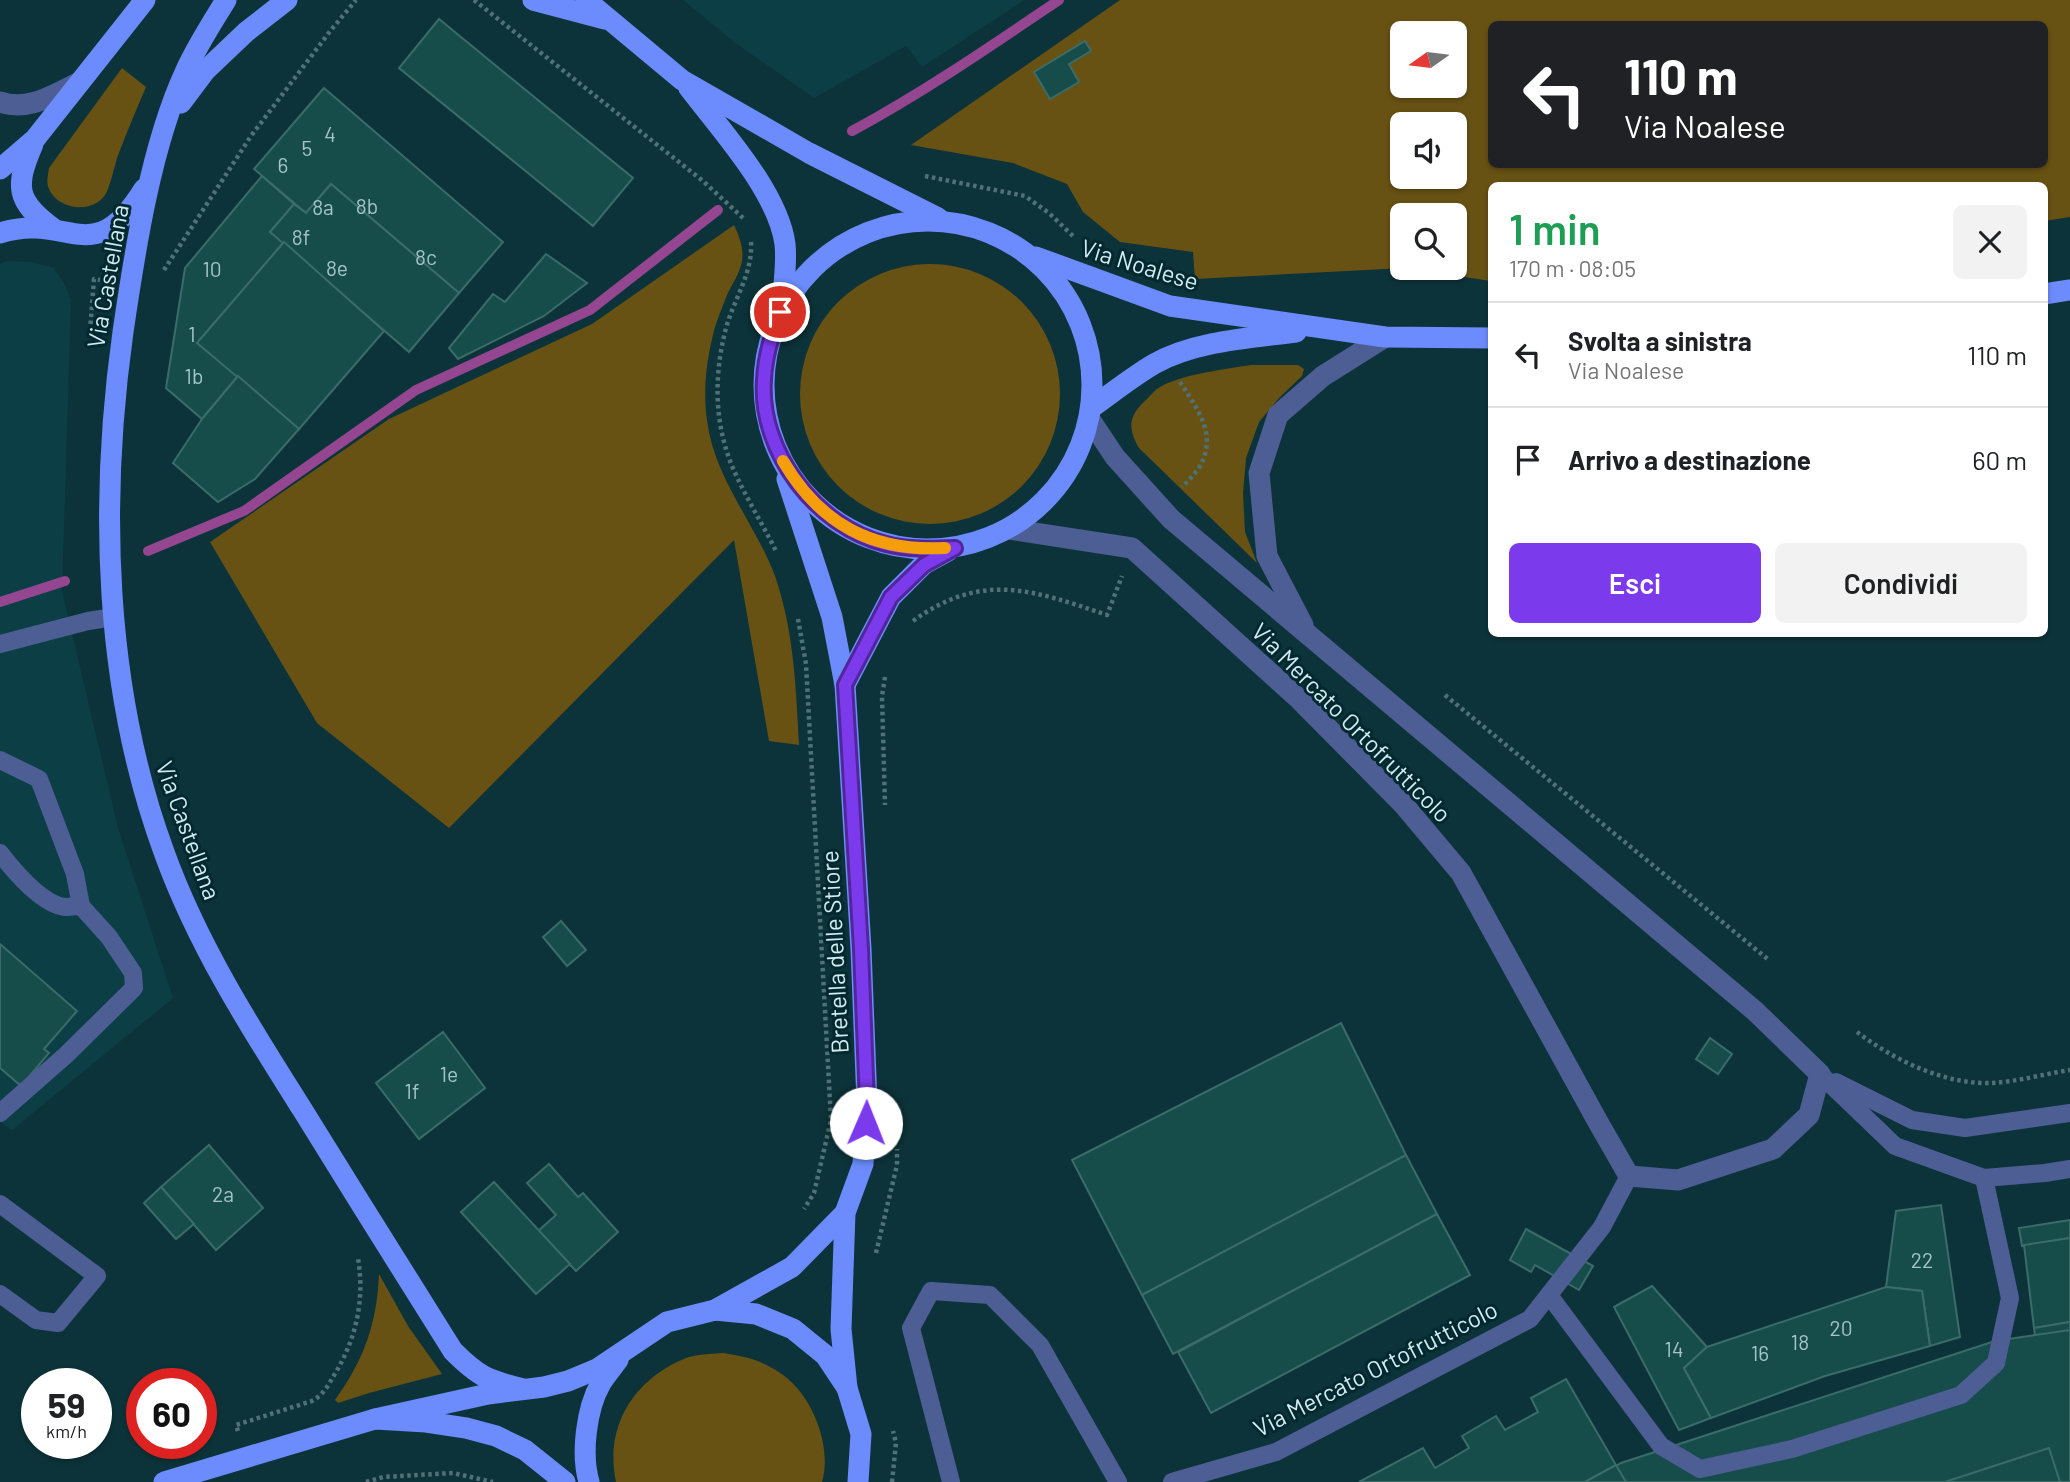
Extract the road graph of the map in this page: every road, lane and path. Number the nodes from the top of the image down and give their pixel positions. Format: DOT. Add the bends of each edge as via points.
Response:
graph roads {
  1 [pos="145,0"];
  2 [pos="226,0"];
  3 [pos="287,0"];
  4 [pos="356,0"];
  5 [pos="474,0"];
  6 [pos="533,0"];
  7 [pos="586,0"];
  8 [pos="610,20"];
  9 [pos="682,80"];
  10 [pos="80,82"];
  11 [pos="0,102"];
  12 [pos="167,121"];
  13 [pos="35,139"];
  14 [pos="0,169"];
  15 [pos="912,174"];
  16 [pos="152,177"];
  17 [pos="943,220"];
  18 [pos="748,228"];
  19 [pos="55,230"];
  20 [pos="0,233"];
  21 [pos="1074,237"];
  22 [pos="751,240"];
  23 [pos="1031,255"];
  24 [pos="160,280"];
  25 [pos="2070,290"];
  26 [pos="2048,293"];
  27 [pos="780,312"];
  28 [pos="1319,328"];
  29 [pos="1385,337"];
  30 [pos="1488,338"];
  31 [pos="1175,355"];
  32 [pos="1090,413"];
  33 [pos="778,452"];
  34 [pos="1161,508"];
  35 [pos="1009,529"];
  36 [pos="955,548"];
  37 [pos="1132,548"];
  38 [pos="780,560"];
  39 [pos="797,612"];
  40 [pos="114,617"];
  41 [pos="905,626"];
  42 [pos="1307,634"];
  43 [pos="0,644"];
  44 [pos="886,672"];
  45 [pos="845,685"];
  46 [pos="1446,695"];
  47 [pos="0,760"];
  48 [pos="885,806"];
  49 [pos="0,853"];
  50 [pos="81,906"];
  51 [pos="1770,961"];
  52 [pos="1857,1032"];
  53 [pos="2070,1070"];
  54 [pos="1820,1074"];
  55 [pos="0,1113"];
  56 [pos="2070,1113"];
  57 [pos="897,1137"];
  58 [pos="2070,1169"];
  59 [pos="1629,1175"];
  60 [pos="1984,1178"];
  61 [pos="0,1204"];
  62 [pos="802,1212"];
  63 [pos="845,1213"];
  64 [pos="356,1247"];
  65 [pos="875,1257"];
  66 [pos="0,1294"];
  67 [pos="1549,1295"];
  68 [pos="715,1310"];
  69 [pos="626,1350"];
  70 [pos="847,1388"];
  71 [pos="523,1389"];
  72 [pos="375,1419"];
  73 [pos="889,1419"];
  74 [pos="247,1458"];
  75 [pos="164,1482"];
  76 [pos="366,1482"];
  77 [pos="493,1482"];
  78 [pos="565,1482"];
  79 [pos="589,1482"];
  80 [pos="858,1482"];
  81 [pos="892,1482"];
  82 [pos="951,1482"];
  83 [pos="1118,1482"];
  84 [pos="1172,1482"];
  1 -- 10 [label="main road"];
  2 -- 12 [label="main road" via="186,71"];
  3 -- 12 [label="main road" via="205,71"];
  4 -- 24 [label="path" via="251,136"];
  5 -- 18 [label="path" via="719,195"];
  6 -- 8 [label="main road"];
  7 -- 8 [label="main road, Via Noalese"];
  8 -- 9 [label="main road, Via Noalese"];
  9 -- 17 [label="main road, Via Noalese" via="809,153"];
  9 -- 27 [label="main road, Via Noalese" via="755,176 779,220 785,244"];
  10 -- 11 [label="street" via="36,103"];
  10 -- 13 [label="main road"];
  12 -- 16 [label="main road"];
  13 -- 14 [label="main road"];
  13 -- 19 [label="main road" via="20,181 23,195 29,208"];
  15 -- 21 [label="path" via="1024,196"];
  16 -- 19 [label="main road" via="131,210 114,226 85,236"];
  16 -- 40 [label="main road, Via Castellana" via="130,284 111,451"];
  17 -- 23 [label="main road, Via Noalese" via="974,226"];
  17 -- 27 [label="main road, Via Noalese" via="910,220 847,241 797,284"];
  19 -- 20 [label="main road" via="33,227"];
  22 -- 38 [label="path" via="750,266 727,325 716,395 727,453"];
  23 -- 28 [label="main road, Via Noalese" via="1170,306"];
  23 -- 32 [label="main road, Via Noalese" via="1060,286 1082,323 1092,365"];
  25 -- 26 [label="main road"];
  27 -- 33 [label="main road, Via Noalese" via="768,346 763,382 767,418"];
  28 -- 29 [label="main road, Via Noalese"];
  28 -- 31 [label="main road, Via Noalese" via="1211,344"];
  29 -- 30 [label="main road, Via Noalese"];
  29 -- 42 [label="street, Via Mercato Ortofrutticolo" via="1323,376 1278,415 1259,473 1267,556"];
  31 -- 32 [label="main road, Via Noalese" via="1155,363"];
  31 -- 34 [label="path" via="1178,378 1205,422 1208,444 1200,467"];
  32 -- 34 [label="street, Via Mercato Ortofrutticolo" via="1115,457"];
  32 -- 35 [label="main road, Via Noalese" via="1074,462 1046,500"];
  33 -- 36 [label="main road, Via Noalese" via="796,483 821,510 850,530 884,544 919,550"];
  33 -- 45 [label="main road, Bretella delle Stiore" via="832,617"];
  34 -- 42 [label="street, Via Mercato Ortofrutticolo"];
  35 -- 36 [label="main road, Via Noalese"];
  35 -- 37 [label="street"];
  36 -- 45 [label="main road" via="924,565 891,597"];
  37 -- 41 [label="path" via="1107,615 1017,589 968,593 932,607"];
  37 -- 59 [label="street, Via Mercato Ortofrutticolo" via="1298,699 1402,804 1461,873"];
  39 -- 62 [label="path" via="806,664 831,1120 814,1193"];
  40 -- 43 [label="lane"];
  40 -- 71 [label="main road, Via Castellana" via="122,693 147,802 188,909 212,957 453,1351 482,1376"];
  42 -- 54 [label="street, Via Mercato Ortofrutticolo" via="1755,1012"];
  44 -- 48 [label="path" via="882,695"];
  45 -- 63 [label="main road, Bretella delle Stiore" via="867,1103 863,1164"];
  46 -- 51 [label="path"];
  47 -- 50 [label="lane" via="39,779 75,874"];
  49 -- 50 [label="lane" via="15,873 51,902"];
  50 -- 55 [label="lane" via="133,973 134,988"];
  52 -- 53 [label="path" via="1910,1064 1969,1081 1991,1083"];
  54 -- 56 [label="lane" via="1912,1120 1965,1128"];
  54 -- 59 [label="street" via="1809,1115 1773,1149 1678,1180"];
  54 -- 60 [label="lane, Via Mercato Ortofrutticolo" via="1895,1146"];
  57 -- 65 [label="path" via="897,1165"];
  58 -- 60 [label="lane, Via Mercato Ortofrutticolo"];
  59 -- 67 [label="lane, Via Mercato Ortofrutticolo" via="1602,1227"];
  60 -- 67 [label="lane" via="2010,1298 1996,1363 1961,1395 1793,1449 1700,1469 1661,1446"];
  61 -- 66 [label="lane" via="97,1276 58,1323 36,1320"];
  63 -- 68 [label="main road, Bretella delle Stiore" via="792,1267"];
  63 -- 70 [label="main road, Bretella delle Stiore" via="841,1329"];
  64 -- 74 [label="path" via="360,1269 357,1318 342,1362 318,1398 236,1425"];
  67 -- 84 [label="lane, Via Mercato Ortofrutticolo" via="1530,1319 1276,1452"];
  68 -- 69 [label="main road, Via Castellana" via="667,1322"];
  68 -- 70 [label="main road, Via Castellana" via="756,1314 793,1329 825,1355"];
  69 -- 71 [label="main road, Via Castellana" via="568,1381"];
  69 -- 79 [label="main road, Via Castellana" via="600,1384 586,1425"];
  70 -- 80 [label="main road, Via Castellana" via="861,1434"];
  71 -- 72 [label="main road, Via Castellana"];
  72 -- 74 [label="main road"];
  72 -- 78 [label="main road" via="426,1422 496,1436 525,1450"];
  73 -- 81 [label="path" via="896,1443"];
  74 -- 75 [label="main road"];
  76 -- 77 [label="path" via="453,1473"];
  82 -- 83 [label="lane" via="911,1328 932,1291 990,1295 1040,1345"];
}
